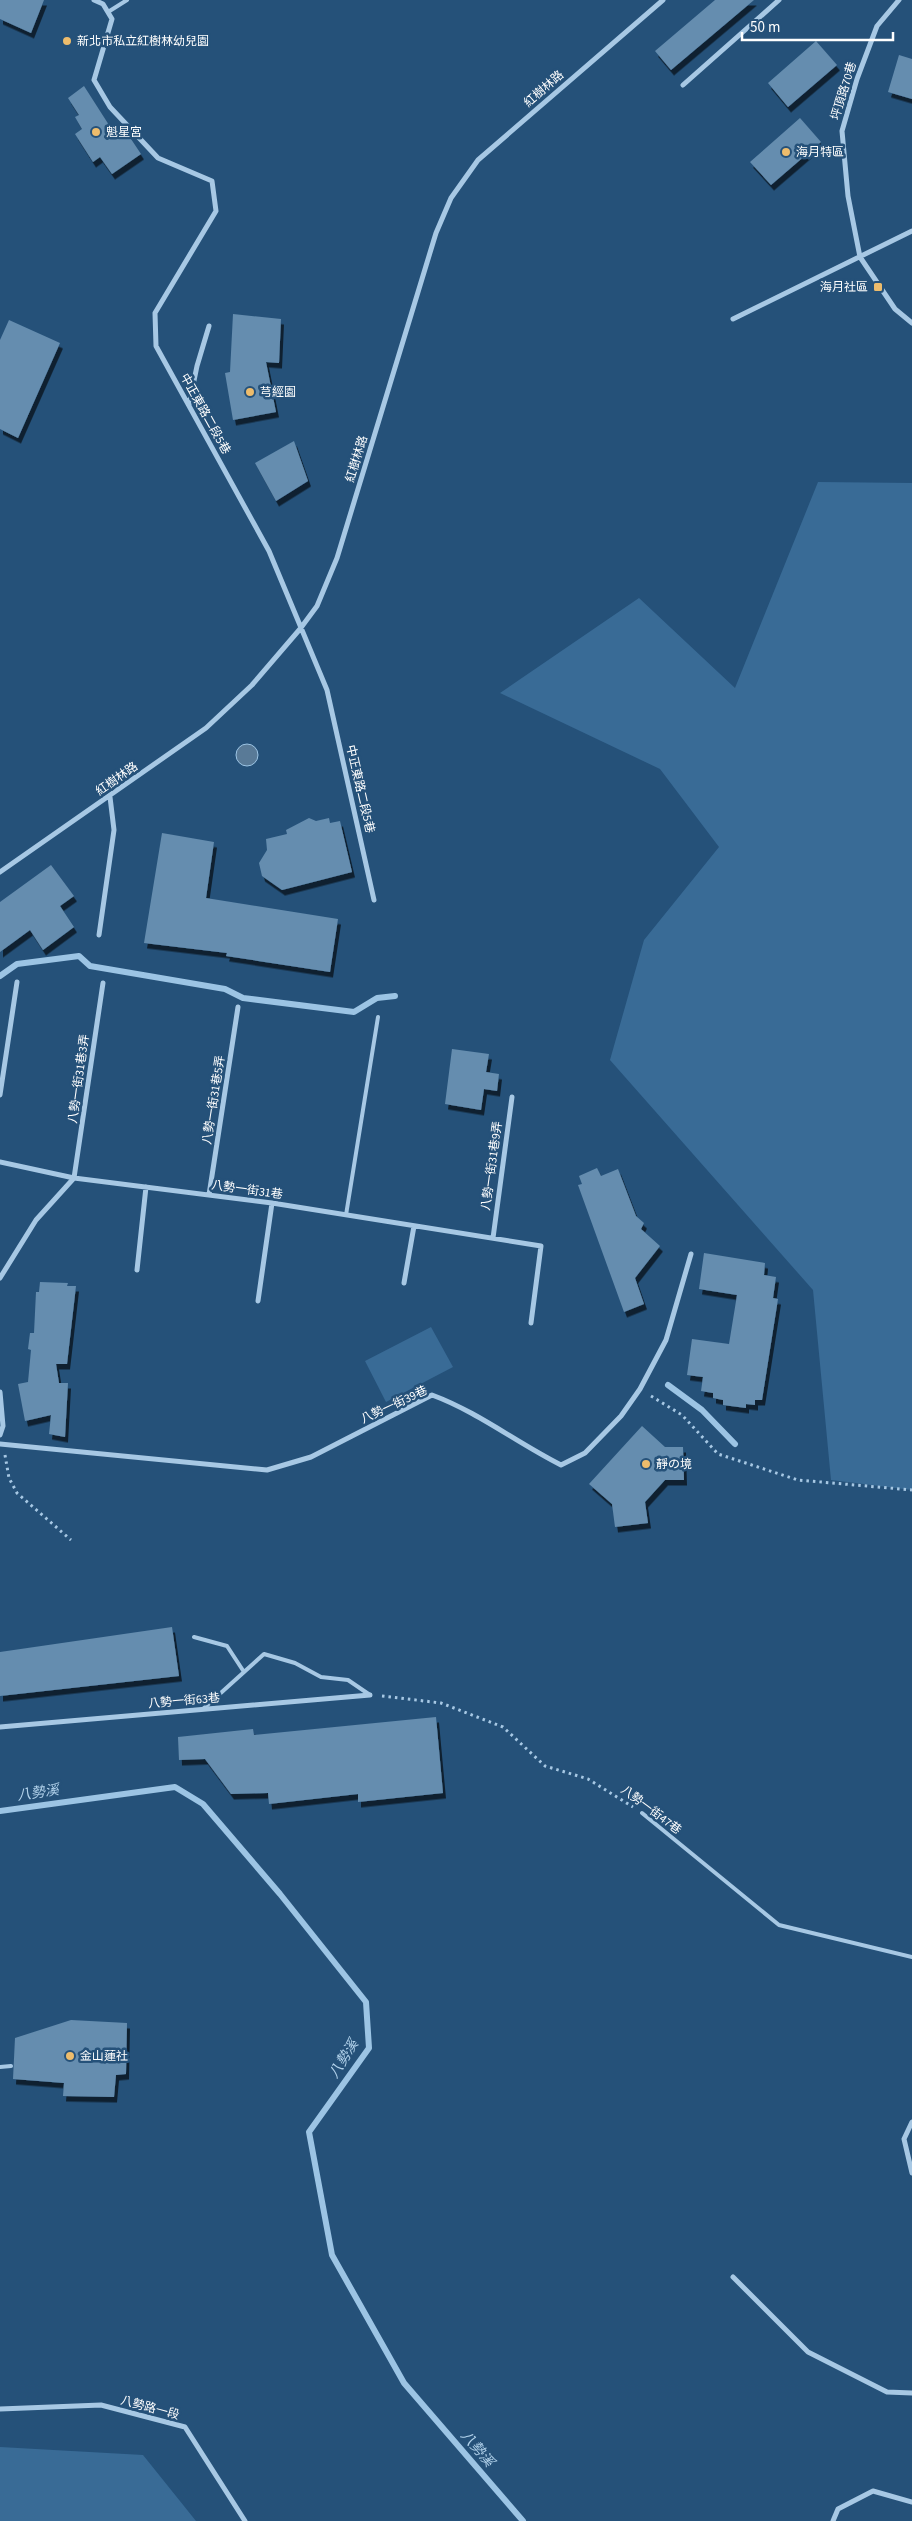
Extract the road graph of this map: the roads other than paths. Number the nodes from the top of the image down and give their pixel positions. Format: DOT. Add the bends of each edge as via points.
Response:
graph roads {
  1 [pos="94,0"];
  2 [pos="127,0"];
  3 [pos="663,0"];
  4 [pos="779,0"];
  5 [pos="899,0"];
  6 [pos="108,12"];
  7 [pos="683,86"];
  8 [pos="912,231"];
  9 [pos="860,257"];
  10 [pos="733,319"];
  11 [pos="912,323"];
  12 [pos="209,326"];
  13 [pos="189,406"];
  14 [pos="300,629"];
  15 [pos="110,796"];
  16 [pos="0,872"];
  17 [pos="374,900"];
  18 [pos="99,936"];
  19 [pos="17,982"];
  20 [pos="103,983"];
  21 [pos="238,1007"];
  22 [pos="378,1017"];
  23 [pos="0,1095"];
  24 [pos="512,1097"];
  25 [pos="0,1162"];
  26 [pos="74,1178"];
  27 [pos="146,1187"];
  28 [pos="209,1195"];
  29 [pos="272,1203"];
  30 [pos="346,1215"];
  31 [pos="414,1226"];
  32 [pos="493,1238"];
  33 [pos="691,1254"];
  34 [pos="137,1270"];
  35 [pos="0,1278"];
  36 [pos="404,1283"];
  37 [pos="258,1301"];
  38 [pos="531,1323"];
  39 [pos="0,1392"];
  40 [pos="0,1435"];
  41 [pos="0,1444"];
  42 [pos="194,1637"];
  43 [pos="244,1672"];
  44 [pos="370,1694"];
  45 [pos="203,1709"];
  46 [pos="0,1727"];
  47 [pos="642,1814"];
  48 [pos="912,1957"];
  49 [pos="11,2066"];
  50 [pos="0,2067"];
  51 [pos="912,2122"];
  52 [pos="912,2172"];
  53 [pos="733,2277"];
  54 [pos="912,2393"];
  55 [pos="0,2409"];
  56 [pos="912,2502"];
  57 [pos="245,2521"];
  58 [pos="833,2521"];
  1 -- 6 [label="street" via="103,4"];
  2 -- 6 [label="lane"];
  3 -- 14 [label="street, 紅樹林路" via="478,160 451,198 436,233 337,558 317,606"];
  4 -- 7 [label="street"];
  5 -- 9 [label="street, 坪頂路70巷" via="877,26 856,80 842,131 848,196"];
  6 -- 13 [label="street, 中正東路二段5巷" via="112,19 94,80 110,107 158,158 212,181 216,211 154,313 156,346"];
  8 -- 9 [label="street"];
  9 -- 10 [label="street"];
  9 -- 11 [label="street, 坪頂路70巷" via="895,310"];
  12 -- 13 [label="street"];
  13 -- 14 [label="street, 中正東路二段5巷" via="269,551"];
  14 -- 15 [label="street, 紅樹林路" via="252,685 206,728"];
  14 -- 17 [label="street, 中正東路二段5巷" via="327,690"];
  15 -- 16 [label="street, 紅樹林路"];
  15 -- 18 [label="street" via="114,830"];
  19 -- 23 [label="street"];
  20 -- 26 [label="street, 八勢一街31巷3弄"];
  21 -- 28 [label="street, 八勢一街31巷5弄"];
  22 -- 30 [label="lane"];
  24 -- 32 [label="street, 八勢一街31巷9弄"];
  25 -- 26 [label="street, 八勢一街31巷"];
  26 -- 27 [label="street, 八勢一街31巷"];
  26 -- 35 [label="street" via="36,1220"];
  27 -- 28 [label="street, 八勢一街31巷"];
  27 -- 34 [label="street"];
  28 -- 29 [label="street, 八勢一街31巷"];
  29 -- 30 [label="street, 八勢一街31巷"];
  29 -- 37 [label="street"];
  30 -- 31 [label="street, 八勢一街31巷"];
  31 -- 32 [label="street, 八勢一街31巷"];
  31 -- 36 [label="street"];
  32 -- 38 [label="street, 八勢一街31巷" via="541,1246"];
  33 -- 41 [label="street, 八勢一街39巷" via="666,1340 640,1389 621,1416 585,1452 561,1465 462,1406 432,1395 310,1458 267,1470"];
  39 -- 40 [label="street" via="3,1426"];
  42 -- 43 [label="lane" via="227,1646"];
  43 -- 44 [label="lane" via="264,1654 321,1677 348,1680"];
  43 -- 45 [label="lane"];
  44 -- 45 [label="street, 八勢一街63巷"];
  45 -- 46 [label="street, 八勢一街63巷"];
  47 -- 48 [label="lane, 八勢一街47巷" via="779,1925"];
  49 -- 50 [label="lane"];
  51 -- 52 [label="street" via="904,2139"];
  53 -- 54 [label="street" via="808,2352 888,2392"];
  55 -- 57 [label="street, 八勢路一段" via="101,2406 185,2427"];
  56 -- 58 [label="street" via="873,2491 838,2509"];
}
